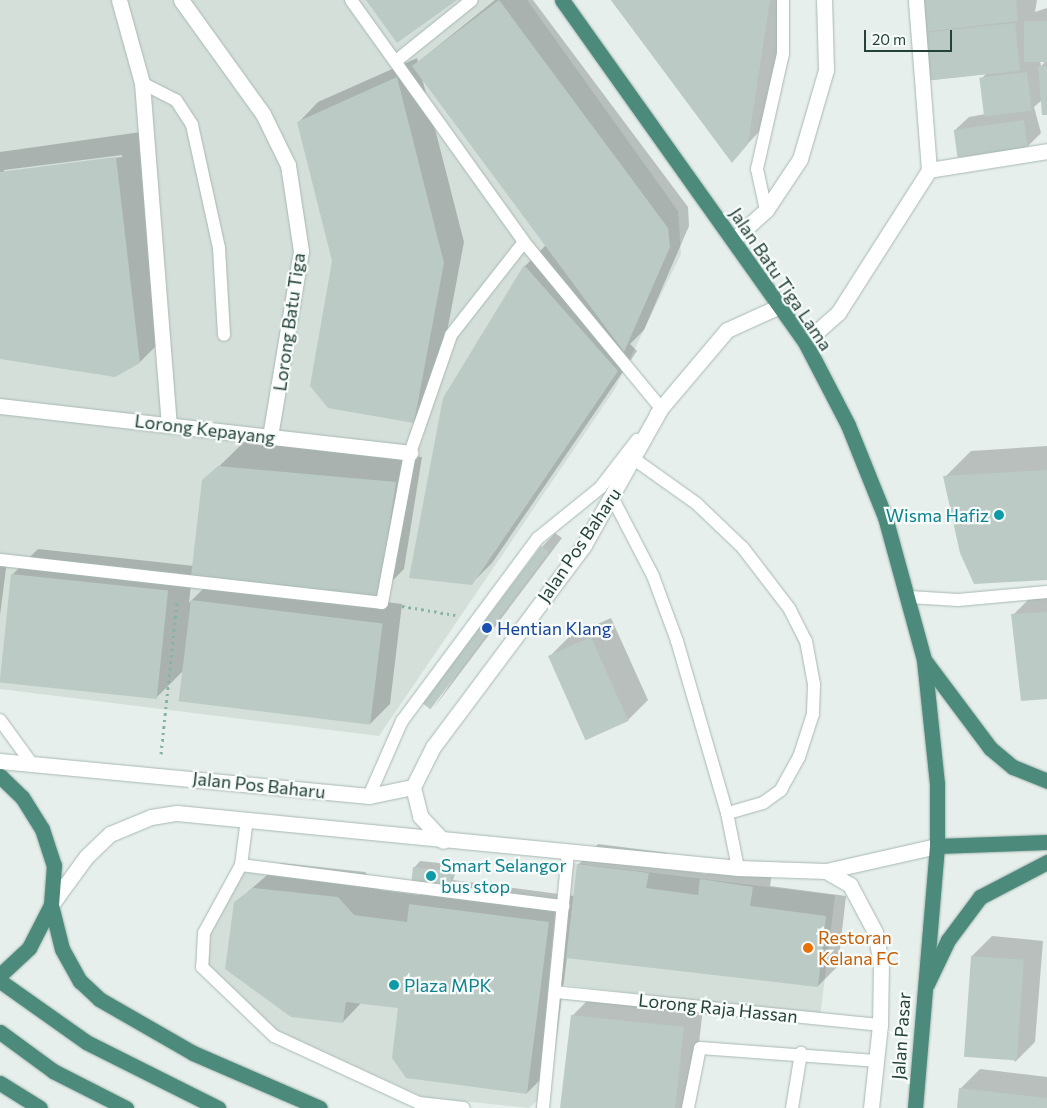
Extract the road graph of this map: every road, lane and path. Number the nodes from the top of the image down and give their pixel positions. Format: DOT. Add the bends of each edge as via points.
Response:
graph roads {
  1 [pos="119,0"];
  2 [pos="181,0"];
  3 [pos="351,0"];
  4 [pos="472,0"];
  5 [pos="562,0"];
  6 [pos="783,0"];
  7 [pos="824,0"];
  8 [pos="916,0"];
  9 [pos="396,61"];
  10 [pos="142,83"];
  11 [pos="1047,151"];
  12 [pos="929,170"];
  13 [pos="766,210"];
  14 [pos="733,240"];
  15 [pos="524,242"];
  16 [pos="780,306"];
  17 [pos="224,335"];
  18 [pos="805,342"];
  19 [pos="0,406"];
  20 [pos="661,408"];
  21 [pos="169,425"];
  22 [pos="270,437"];
  23 [pos="410,453"];
  24 [pos="634,458"];
  25 [pos="613,499"];
  26 [pos="0,560"];
  27 [pos="179,580"];
  28 [pos="1047,592"];
  29 [pos="909,597"];
  30 [pos="382,603"];
  31 [pos="477,620"];
  32 [pos="924,660"];
  33 [pos="0,720"];
  34 [pos="0,761"];
  35 [pos="32,764"];
  36 [pos="159,774"];
  37 [pos="0,776"];
  38 [pos="1047,781"];
  39 [pos="414,787"];
  40 [pos="370,796"];
  41 [pos="727,813"];
  42 [pos="247,819"];
  43 [pos="443,841"];
  44 [pos="1047,842"];
  45 [pos="937,846"];
  46 [pos="568,852"];
  47 [pos="1047,862"];
  48 [pos="242,865"];
  49 [pos="738,868"];
  50 [pos="826,870"];
  51 [pos="51,905"];
  52 [pos="563,906"];
  53 [pos="0,975"];
  54 [pos="0,981"];
  55 [pos="555,992"];
  56 [pos="922,997"];
  57 [pos="880,1025"];
  58 [pos="0,1032"];
  59 [pos="801,1053"];
  60 [pos="876,1061"];
  61 [pos="0,1083"];
  62 [pos="40,1108"];
  63 [pos="126,1108"];
  64 [pos="218,1108"];
  65 [pos="320,1108"];
  66 [pos="464,1108"];
  67 [pos="542,1108"];
  68 [pos="688,1108"];
  69 [pos="792,1108"];
  70 [pos="871,1108"];
  71 [pos="915,1108"];
  1 -- 10 [label="street"];
  2 -- 22 [label="street, Lorong Batu Tiga" via="264,114 288,164 301,251"];
  3 -- 9 [label="lane"];
  4 -- 9 [label="lane"];
  5 -- 14 [label="highway, Jalan Batu Tiga Lama"];
  6 -- 13 [label="lane" via="783,54 757,169"];
  7 -- 13 [label="street" via="826,70 800,159"];
  8 -- 12 [label="street"];
  9 -- 15 [label="lane"];
  10 -- 17 [label="lane" via="176,100 192,125 219,248"];
  10 -- 21 [label="street"];
  11 -- 12 [label="street"];
  12 -- 18 [label="street" via="838,313"];
  13 -- 14 [label="street"];
  14 -- 16 [label="highway, Jalan Batu Tiga Lama"];
  15 -- 20 [label="lane"];
  15 -- 23 [label="lane" via="451,335"];
  16 -- 18 [label="highway, Jalan Batu Tiga Lama"];
  16 -- 20 [label="street, Jalan Pos Baharu" via="727,330"];
  18 -- 29 [label="highway, Jalan Batu Tiga Lama" via="848,425 885,517"];
  19 -- 21 [label="street, Lorong Kepayang"];
  20 -- 24 [label="street, Jalan Pos Baharu"];
  20 -- 31 [label="lane" via="600,488 537,539"];
  21 -- 22 [label="street, Lorong Kepayang"];
  22 -- 23 [label="street, Lorong Kepayang"];
  23 -- 30 [label="lane"];
  24 -- 25 [label="street, Jalan Pos Baharu"];
  24 -- 41 [label="lane" via="697,504 743,548 788,608 806,641 814,684 813,714 799,757 781,790 763,803"];
  25 -- 39 [label="street, Jalan Pos Baharu" via="584,545 433,747"];
  25 -- 41 [label="lane" via="653,576 677,641"];
  26 -- 27 [label="lane"];
  27 -- 30 [label="lane"];
  27 -- 36 [label="path"];
  28 -- 29 [label="lane" via="958,600"];
  29 -- 32 [label="highway, Jalan Batu Tiga Lama"];
  30 -- 31 [label="path"];
  31 -- 40 [label="lane" via="402,721"];
  32 -- 38 [label="highway" via="990,748 1013,767"];
  32 -- 45 [label="highway, Jalan Batu Tiga Lama" via="937,784"];
  33 -- 35 [label="lane"];
  34 -- 35 [label="street, Jalan Pos Baharu"];
  35 -- 36 [label="street, Jalan Pos Baharu"];
  36 -- 40 [label="street, Jalan Pos Baharu"];
  37 -- 51 [label="highway" via="22,797 42,829 54,865"];
  39 -- 40 [label="street, Jalan Pos Baharu"];
  39 -- 43 [label="street" via="420,816"];
  41 -- 49 [label="lane"];
  42 -- 43 [label="street, Jalan Pos Baharu"];
  42 -- 48 [label="lane"];
  42 -- 51 [label="street, Jalan Pos Baharu" via="177,813 130,824 110,834 86,857"];
  43 -- 46 [label="street, Jalan Pos Baharu"];
  44 -- 45 [label="highway"];
  45 -- 50 [label="street, Jalan Pos Baharu"];
  45 -- 56 [label="highway, Jalan Pasar"];
  46 -- 49 [label="street, Jalan Pos Baharu"];
  46 -- 52 [label="lane"];
  47 -- 56 [label="highway" via="980,897 948,940"];
  48 -- 52 [label="lane"];
  48 -- 66 [label="lane" via="204,933 202,967 212,980 274,1036 420,1103"];
  49 -- 50 [label="street, Jalan Pos Baharu"];
  50 -- 57 [label="street" via="850,885 876,932 881,962"];
  51 -- 53 [label="highway" via="29,948"];
  51 -- 65 [label="highway" via="62,948 80,981 127,1015 193,1053"];
  52 -- 55 [label="lane"];
  54 -- 64 [label="highway" via="86,1042"];
  55 -- 57 [label="lane, Lorong Raja Hassan"];
  55 -- 67 [label="lane"];
  56 -- 71 [label="highway, Jalan Pasar"];
  57 -- 60 [label="street"];
  58 -- 63 [label="highway" via="53,1071"];
  59 -- 60 [label="lane"];
  59 -- 68 [label="lane" via="700,1048"];
  59 -- 69 [label="lane"];
  60 -- 70 [label="street"];
  61 -- 62 [label="highway"];
}
